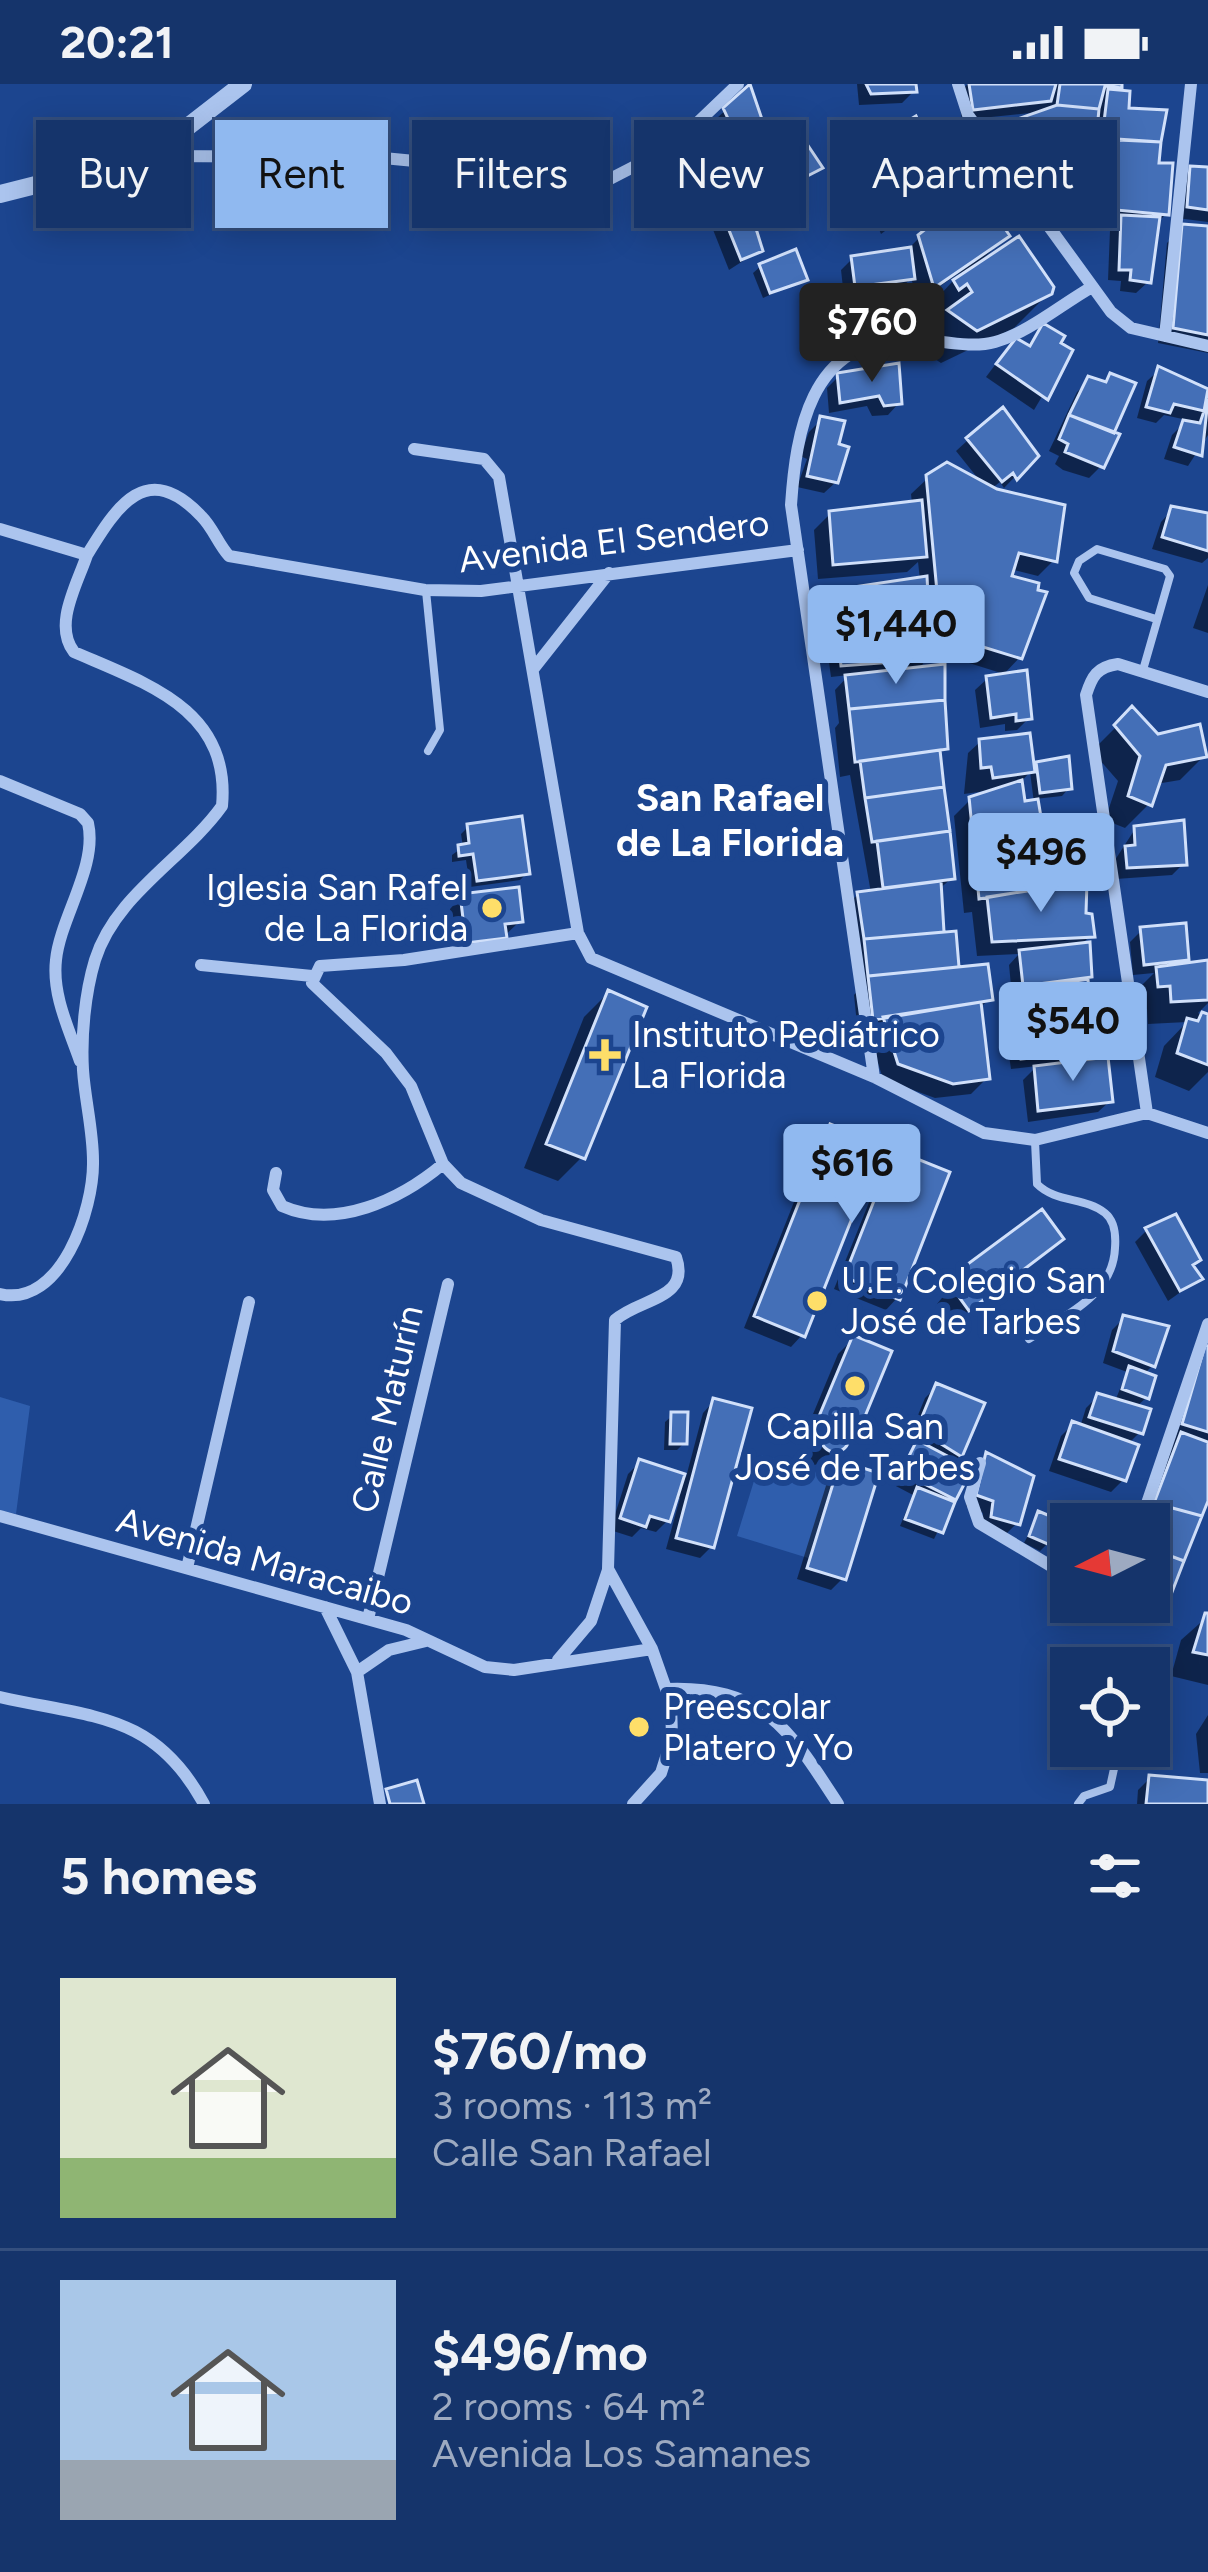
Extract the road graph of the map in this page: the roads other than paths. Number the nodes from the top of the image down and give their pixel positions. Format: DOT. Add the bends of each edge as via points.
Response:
graph roads {
  1 [pos="243,84"];
  2 [pos="738,84"];
  3 [pos="958,84"];
  4 [pos="1191,84"];
  5 [pos="191,125"];
  6 [pos="191,156"];
  7 [pos="36,185"];
  8 [pos="0,194"];
  9 [pos="1092,287"];
  10 [pos="1166,336"];
  11 [pos="1208,346"];
  12 [pos="414,449"];
  13 [pos="0,529"];
  14 [pos="798,550"];
  15 [pos="87,554"];
  16 [pos="610,572"];
  17 [pos="517,587"];
  18 [pos="425,590"];
  19 [pos="1156,619"];
  20 [pos="534,668"];
  21 [pos="1143,670"];
  22 [pos="1208,692"];
  23 [pos="428,751"];
  24 [pos="0,781"];
  25 [pos="578,933"];
  26 [pos="201,964"];
  27 [pos="312,976"];
  28 [pos="83,1067"];
  29 [pos="874,1077"];
  30 [pos="1147,1113"];
  31 [pos="1208,1132"];
  32 [pos="1035,1140"];
  33 [pos="443,1163"];
  34 [pos="276,1173"];
  35 [pos="448,1284"];
  36 [pos="0,1294"];
  37 [pos="249,1302"];
  38 [pos="1208,1324"];
  39 [pos="1029,1339"];
  40 [pos="980,1463"];
  41 [pos="1147,1503"];
  42 [pos="0,1516"];
  43 [pos="1050,1565"];
  44 [pos="187,1568"];
  45 [pos="608,1569"];
  46 [pos="325,1606"];
  47 [pos="368,1619"];
  48 [pos="428,1641"];
  49 [pos="652,1649"];
  50 [pos="555,1662"];
  51 [pos="357,1672"];
  52 [pos="666,1689"];
  53 [pos="0,1697"];
  54 [pos="1114,1767"];
  55 [pos="204,1804"];
  56 [pos="380,1804"];
  57 [pos="633,1804"];
  58 [pos="838,1804"];
  59 [pos="1078,1804"];
  1 -- 5 [label="street"];
  2 -- 6 [label="street" via="672,147 608,180 576,185 373,157"];
  3 -- 9 [label="street" via="968,115"];
  4 -- 10 [label="street"];
  7 -- 8 [label="street"];
  9 -- 10 [label="street" via="1121,321"];
  9 -- 14 [label="street" via="999,341 899,338 868,345 823,376 795,448"];
  10 -- 11 [label="street"];
  12 -- 17 [label="street" via="467,454 494,467"];
  13 -- 15 [label="street"];
  14 -- 16 [label="street, Avenida El Sendero"];
  14 -- 29 [label="street"];
  15 -- 18 [label="street, Avenida El Sendero" via="116,508 142,490 159,490 204,519 229,556"];
  15 -- 28 [label="street" via="65,640 185,710 218,752 224,785 208,826 109,930 87,1001"];
  16 -- 17 [label="street, Avenida El Sendero"];
  16 -- 20 [label="street"];
  17 -- 18 [label="street, Avenida El Sendero"];
  17 -- 20 [label="street"];
  18 -- 23 [label="lane" via="440,730"];
  19 -- 19 [label="lane" via="1089,598 1074,573 1079,560 1097,549 1166,569 1170,586"];
  19 -- 21 [label="lane"];
  20 -- 25 [label="street"];
  21 -- 22 [label="street"];
  21 -- 30 [label="street" via="1103,666 1086,695"];
  24 -- 28 [label="street" via="88,823 55,966"];
  25 -- 27 [label="street" via="320,966"];
  25 -- 29 [label="street" via="591,958"];
  26 -- 27 [label="street"];
  27 -- 33 [label="street" via="315,992 386,1052 411,1086"];
  28 -- 36 [label="street" via="94,1164 89,1199 43,1286 25,1296"];
  29 -- 32 [label="street" via="984,1133"];
  30 -- 31 [label="street"];
  30 -- 32 [label="street"];
  32 -- 39 [label="lane" via="1037,1184 1048,1195 1102,1210 1115,1238 1114,1259 1095,1295"];
  33 -- 34 [label="street" via="372,1205 323,1217 282,1206"];
  33 -- 45 [label="street" via="461,1183 541,1220 676,1257 673,1291 615,1320"];
  35 -- 47 [label="street, Calle Maturín"];
  37 -- 44 [label="street"];
  38 -- 41 [label="street"];
  40 -- 43 [label="street" via="970,1497 979,1523"];
  42 -- 44 [label="street, Avenida Maracaibo"];
  44 -- 46 [label="street, Avenida Maracaibo"];
  45 -- 49 [label="street"];
  45 -- 50 [label="street" via="591,1621"];
  46 -- 47 [label="street, Avenida Maracaibo"];
  46 -- 51 [label="street"];
  47 -- 48 [label="street, Avenida Maracaibo"];
  48 -- 50 [label="street, Avenida Maracaibo" via="485,1667"];
  48 -- 51 [label="street" via="389,1651"];
  49 -- 50 [label="street, Avenida Maracaibo"];
  49 -- 52 [label="street"];
  51 -- 56 [label="street"];
  52 -- 57 [label="street" via="672,1738 650,1790"];
  52 -- 58 [label="street" via="726,1694 773,1713"];
  53 -- 55 [label="street" via="146,1733 177,1761"];
  54 -- 59 [label="lane" via="1110,1786"];
}
